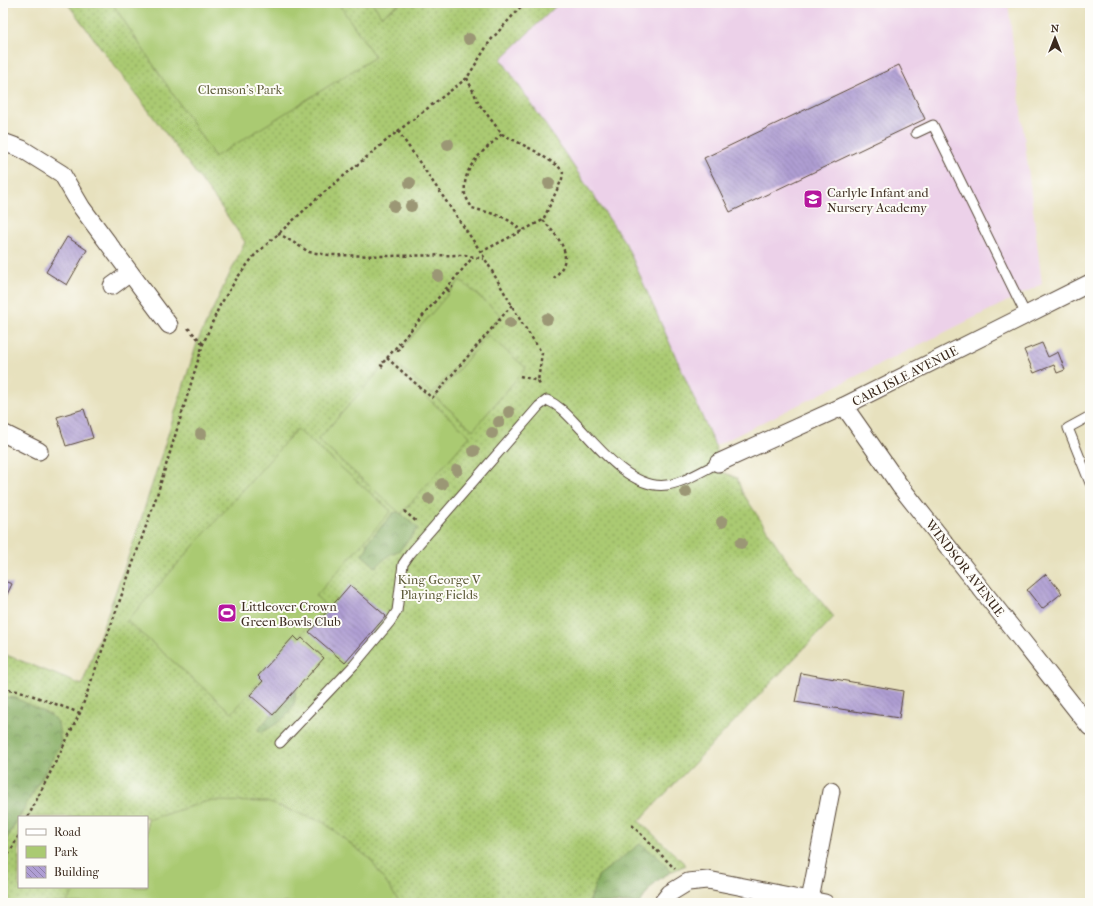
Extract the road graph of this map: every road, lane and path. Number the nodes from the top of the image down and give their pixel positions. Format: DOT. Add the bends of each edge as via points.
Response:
graph roads {
  1 [pos="524,3"];
  2 [pos="467,78"];
  3 [pos="398,131"];
  4 [pos="916,133"];
  5 [pos="502,134"];
  6 [pos="3,142"];
  7 [pos="543,220"];
  8 [pos="521,232"];
  9 [pos="278,233"];
  10 [pos="481,252"];
  11 [pos="474,257"];
  12 [pos="485,259"];
  13 [pos="130,273"];
  14 [pos="553,279"];
  15 [pos="1090,283"];
  16 [pos="112,286"];
  17 [pos="453,288"];
  18 [pos="446,289"];
  19 [pos="512,305"];
  20 [pos="1026,315"];
  21 [pos="169,325"];
  22 [pos="400,343"];
  23 [pos="399,351"];
  24 [pos="387,358"];
  25 [pos="383,367"];
  26 [pos="520,376"];
  27 [pos="538,380"];
  28 [pos="547,400"];
  29 [pos="844,406"];
  30 [pos="1090,416"];
  31 [pos="4,436"];
  32 [pos="39,451"];
  33 [pos="718,463"];
  34 [pos="1090,483"];
  35 [pos="3,690"];
  36 [pos="80,713"];
  37 [pos="1090,727"];
  38 [pos="280,743"];
  39 [pos="830,791"];
  40 [pos="28,816"];
  41 [pos="632,825"];
  42 [pos="18,838"];
  43 [pos="3,864"];
  44 [pos="688,882"];
  45 [pos="818,902"];
  46 [pos="662,903"];
  1 -- 2 [label="path" via="490,42"];
  2 -- 3 [label="path"];
  2 -- 5 [label="path" via="480,104"];
  3 -- 9 [label="path"];
  3 -- 10 [label="path"];
  4 -- 20 [label="lane" via="933,125"];
  5 -- 7 [label="path" via="536,151 564,172"];
  5 -- 8 [label="path" via="469,166 465,195 472,208 496,214"];
  6 -- 13 [label="street" via="22,149 62,174 82,208"];
  7 -- 8 [label="path"];
  7 -- 14 [label="path" via="564,249 561,272"];
  8 -- 10 [label="path"];
  9 -- 11 [label="path" via="309,252 328,255"];
  9 -- 36 [label="path" via="254,256 237,278 203,344 157,496"];
  10 -- 12 [label="path"];
  11 -- 12 [label="path"];
  11 -- 18 [label="path"];
  12 -- 19 [label="path"];
  13 -- 16 [label="street"];
  13 -- 21 [label="street"];
  15 -- 20 [label="street, CARLISLE AVENUE"];
  17 -- 18 [label="path" via="449,291"];
  18 -- 22 [label="path"];
  19 -- 24 [label="path" via="432,398"];
  19 -- 27 [label="path" via="542,353"];
  20 -- 29 [label="street, CARLISLE AVENUE"];
  22 -- 23 [label="path" via="402,345"];
  22 -- 24 [label="path"];
  24 -- 25 [label="path" via="381,365"];
  26 -- 27 [label="path"];
  27 -- 28 [label="path"];
  28 -- 33 [label="lane" via="556,404 625,472 643,482 666,485 678,482"];
  28 -- 38 [label="lane" via="410,554 403,564 397,611 390,622 354,665"];
  29 -- 33 [label="street, CARLISLE AVENUE"];
  29 -- 37 [label="street, WINDSOR AVENUE" via="900,486"];
  30 -- 34 [label="lane" via="1068,428"];
  31 -- 32 [label="street"];
  35 -- 36 [label="path" via="20,691"];
  36 -- 40 [label="path"];
  39 -- 45 [label="street"];
  41 -- 44 [label="path"];
  42 -- 43 [label="path"];
  44 -- 45 [label="street" via="708,880"];
  44 -- 46 [label="street" via="670,893"];
}
